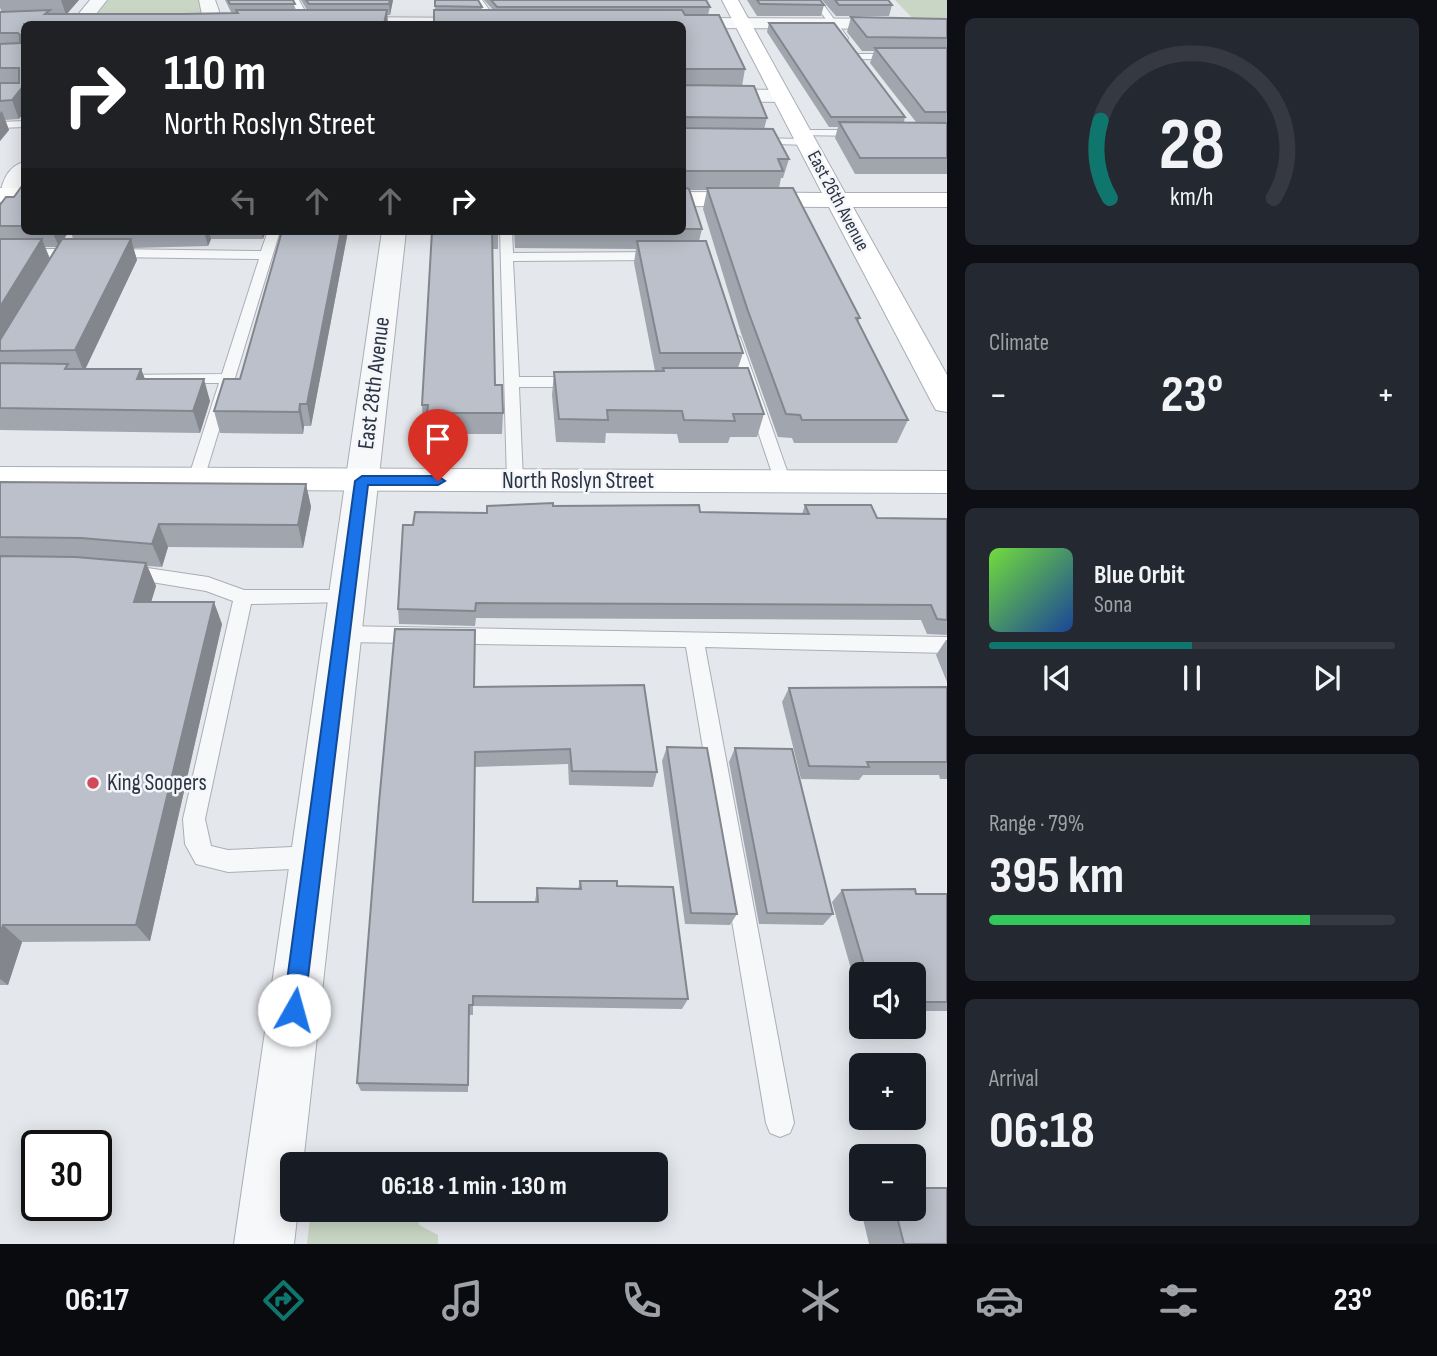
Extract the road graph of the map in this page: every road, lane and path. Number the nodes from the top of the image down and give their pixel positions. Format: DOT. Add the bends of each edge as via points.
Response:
graph roads {
  1 [pos="99,0"];
  2 [pos="207,0"];
  3 [pos="295,0"];
  4 [pos="385,0"];
  5 [pos="478,0"];
  6 [pos="730,0"];
  7 [pos="816,0"];
  8 [pos="902,8"];
  9 [pos="75,21"];
  10 [pos="211,21"];
  11 [pos="302,21"];
  12 [pos="398,21"];
  13 [pos="499,21"];
  14 [pos="686,23"];
  15 [pos="742,23"];
  16 [pos="833,23"];
  17 [pos="916,23"];
  18 [pos="947,24"];
  19 [pos="858,57"];
  20 [pos="947,57"];
  21 [pos="866,68"];
  22 [pos="686,96"];
  23 [pos="781,96"];
  24 [pos="21,124"];
  25 [pos="0,125"];
  26 [pos="877,133"];
  27 [pos="804,137"];
  28 [pos="737,141"];
  29 [pos="21,175"];
  30 [pos="10,195"];
  31 [pos="838,200"];
  32 [pos="947,200"];
  33 [pos="690,204"];
  34 [pos="273,235"];
  35 [pos="393,235"];
  36 [pos="506,235"];
  37 [pos="0,253"];
  38 [pos="266,255"];
  39 [pos="668,256"];
  40 [pos="506,257"];
  41 [pos="728,321"];
  42 [pos="228,378"];
  43 [pos="107,379"];
  44 [pos="510,382"];
  45 [pos="589,383"];
  46 [pos="947,403"];
  47 [pos="0,478"];
  48 [pos="196,480"];
  49 [pos="362,481"];
  50 [pos="515,481"];
  51 [pos="783,482"];
  52 [pos="947,482"];
  53 [pos="106,570"];
  54 [pos="243,597"];
  55 [pos="344,614"];
  56 [pos="694,639"];
  57 [pos="947,645"];
  58 [pos="314,857"];
  59 [pos="779,1123"];
  60 [pos="264,1244"];
  1 -- 9 [label="street"];
  2 -- 10 [label="street"];
  3 -- 11 [label="lane"];
  4 -- 12 [label="street"];
  5 -- 13 [label="lane"];
  6 -- 15 [label="street, East 26th Avenue"];
  7 -- 16 [label="lane"];
  8 -- 17 [label="street"];
  14 -- 15 [label="street"];
  15 -- 16 [label="street"];
  15 -- 23 [label="street, East 26th Avenue"];
  16 -- 17 [label="street"];
  16 -- 19 [label="lane"];
  17 -- 18 [label="street"];
  19 -- 20 [label="lane"];
  19 -- 21 [label="lane"];
  22 -- 23 [label="street"];
  23 -- 27 [label="street, East 26th Avenue"];
  24 -- 25 [label="lane"];
  26 -- 27 [label="lane"];
  27 -- 28 [label="lane"];
  27 -- 31 [label="street, East 26th Avenue"];
  29 -- 30 [label="street"];
  31 -- 32 [label="street"];
  31 -- 33 [label="street"];
  31 -- 46 [label="street, East 26th Avenue"];
  34 -- 38 [label="lane"];
  35 -- 49 [label="street, East 28th Avenue"];
  36 -- 40 [label="lane"];
  37 -- 38 [label="lane"];
  38 -- 42 [label="lane"];
  39 -- 40 [label="lane"];
  40 -- 44 [label="lane"];
  41 -- 51 [label="lane" via="742,383"];
  42 -- 43 [label="lane"];
  42 -- 48 [label="lane"];
  44 -- 45 [label="lane"];
  44 -- 50 [label="lane"];
  47 -- 48 [label="street, North Roslyn Street"];
  48 -- 49 [label="street, North Roslyn Street"];
  49 -- 50 [label="street, North Roslyn Street"];
  49 -- 55 [label="street, East 28th Avenue"];
  50 -- 51 [label="street, North Roslyn Street"];
  51 -- 52 [label="street, North Roslyn Street"];
  53 -- 54 [label="lane" via="208,584"];
  54 -- 55 [label="lane"];
  54 -- 58 [label="lane" via="194,819 197,844 204,856 229,862"];
  55 -- 56 [label="lane"];
  55 -- 58 [label="street, East 28th Avenue"];
  56 -- 57 [label="lane"];
  56 -- 59 [label="lane"];
  58 -- 60 [label="street, East 28th Avenue"];
}
